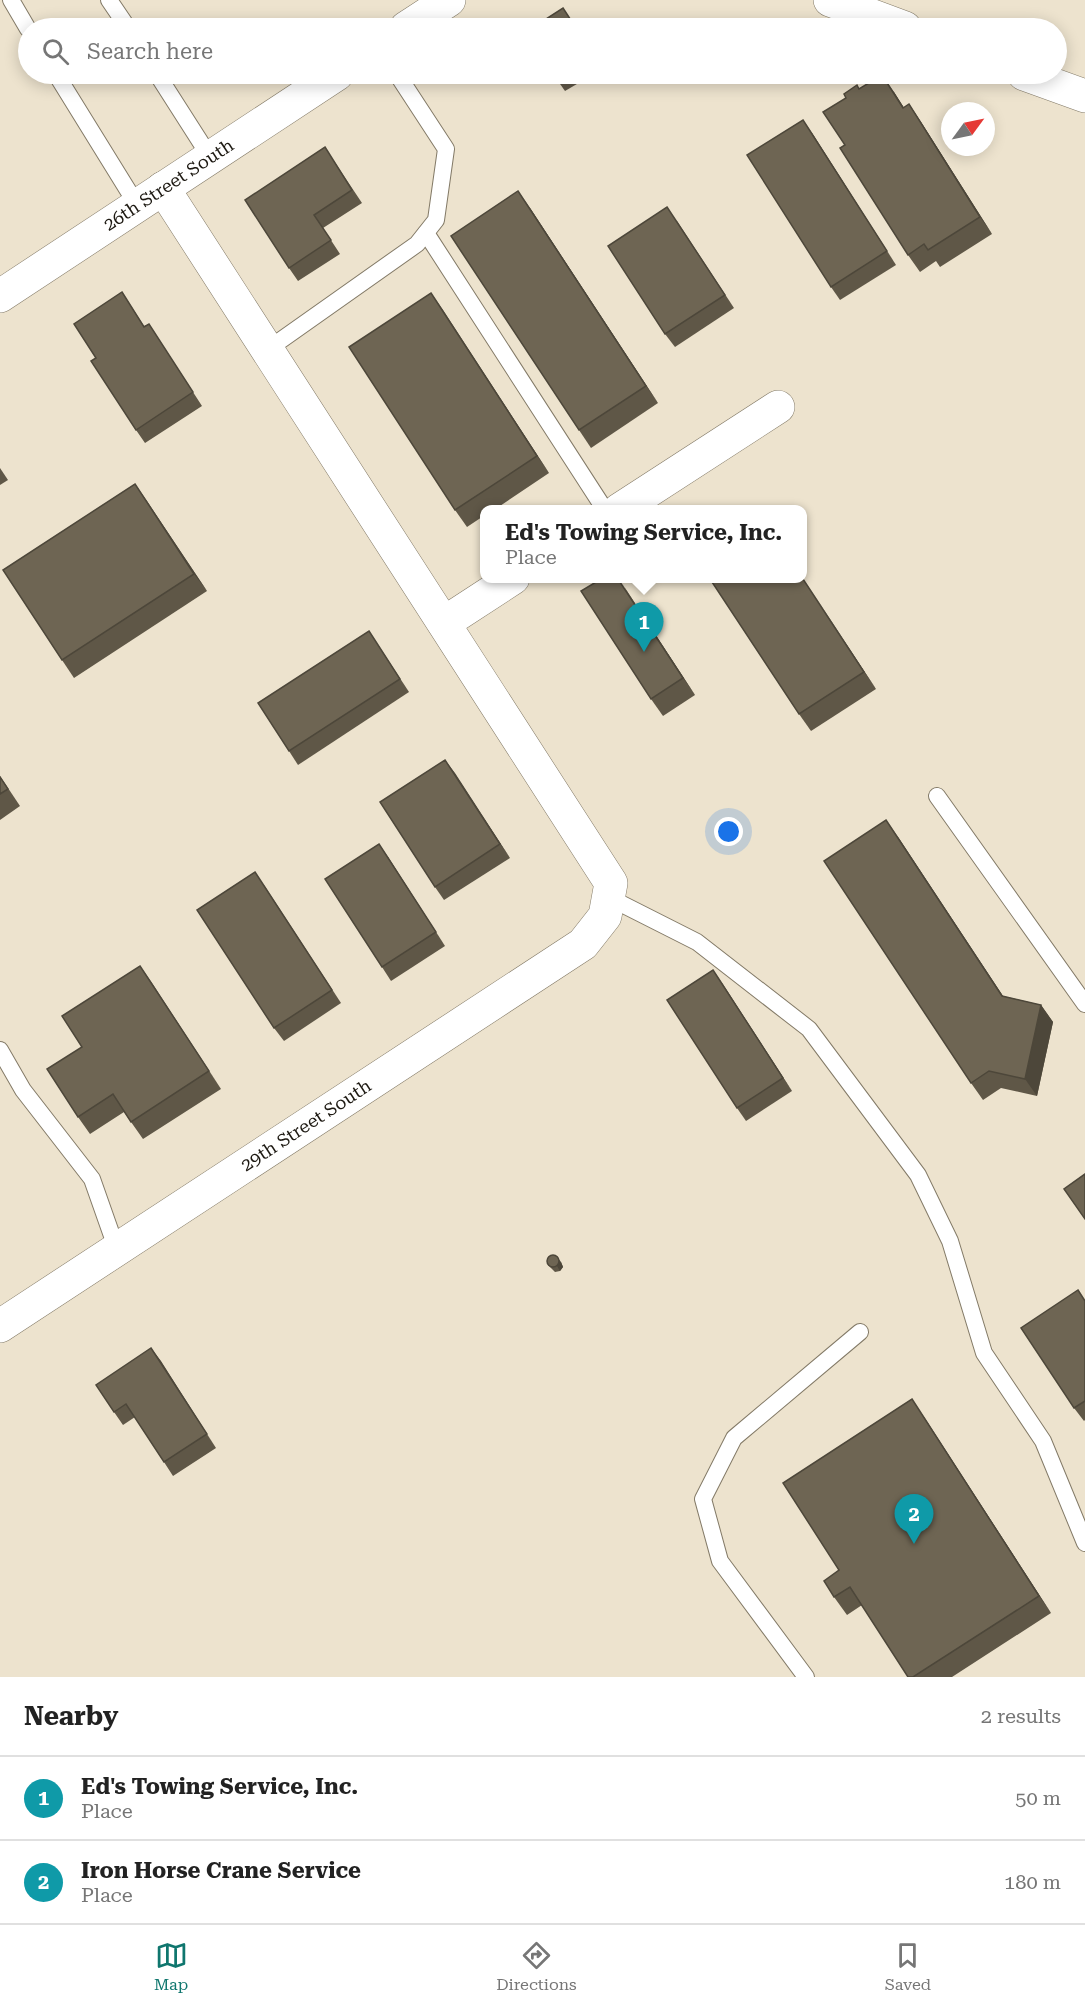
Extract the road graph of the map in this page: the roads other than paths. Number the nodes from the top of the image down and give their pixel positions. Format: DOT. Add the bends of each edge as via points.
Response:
graph roads {
  1 [pos="11,0"];
  2 [pos="109,0"];
  3 [pos="449,0"];
  4 [pos="830,0"];
  5 [pos="22,18"];
  6 [pos="121,18"];
  7 [pos="421,18"];
  8 [pos="878,18"];
  9 [pos="64,84"];
  10 [pos="163,84"];
  11 [pos="322,84"];
  12 [pos="403,84"];
  13 [pos="1052,84"];
  14 [pos="1085,96"];
  15 [pos="210,157"];
  16 [pos="150,196"];
  17 [pos="426,233"];
  18 [pos="0,296"];
  19 [pos="267,350"];
  20 [pos="778,407"];
  21 [pos="602,505"];
  22 [pos="628,505"];
  23 [pos="507,583"];
  24 [pos="444,624"];
  25 [pos="937,796"];
  26 [pos="607,906"];
  27 [pos="1085,1004"];
  28 [pos="0,1050"];
  29 [pos="117,1250"];
  30 [pos="0,1326"];
  31 [pos="860,1332"];
  32 [pos="1085,1543"];
  33 [pos="806,1677"];
  1 -- 5 [label="lane"];
  2 -- 6 [label="lane"];
  3 -- 7 [label="street"];
  4 -- 8 [label="street"];
  9 -- 16 [label="lane"];
  10 -- 15 [label="lane"];
  11 -- 15 [label="street, 26th Street South"];
  12 -- 17 [label="lane" via="446,149 436,220"];
  13 -- 14 [label="street"];
  15 -- 16 [label="street, 26th Street South"];
  16 -- 18 [label="street, 26th Street South"];
  16 -- 19 [label="street"];
  17 -- 19 [label="lane" via="417,244"];
  17 -- 21 [label="lane"];
  19 -- 24 [label="street"];
  20 -- 22 [label="street"];
  23 -- 24 [label="street"];
  24 -- 26 [label="street" via="611,883"];
  25 -- 27 [label="lane"];
  26 -- 29 [label="street, 29th Street South" via="583,944"];
  26 -- 32 [label="lane" via="697,942 809,1029 918,1175 950,1241 984,1353 1043,1441"];
  28 -- 29 [label="lane" via="23,1090 92,1179"];
  29 -- 30 [label="street, 29th Street South"];
  31 -- 33 [label="lane" via="734,1438 703,1499 720,1561"];
}
